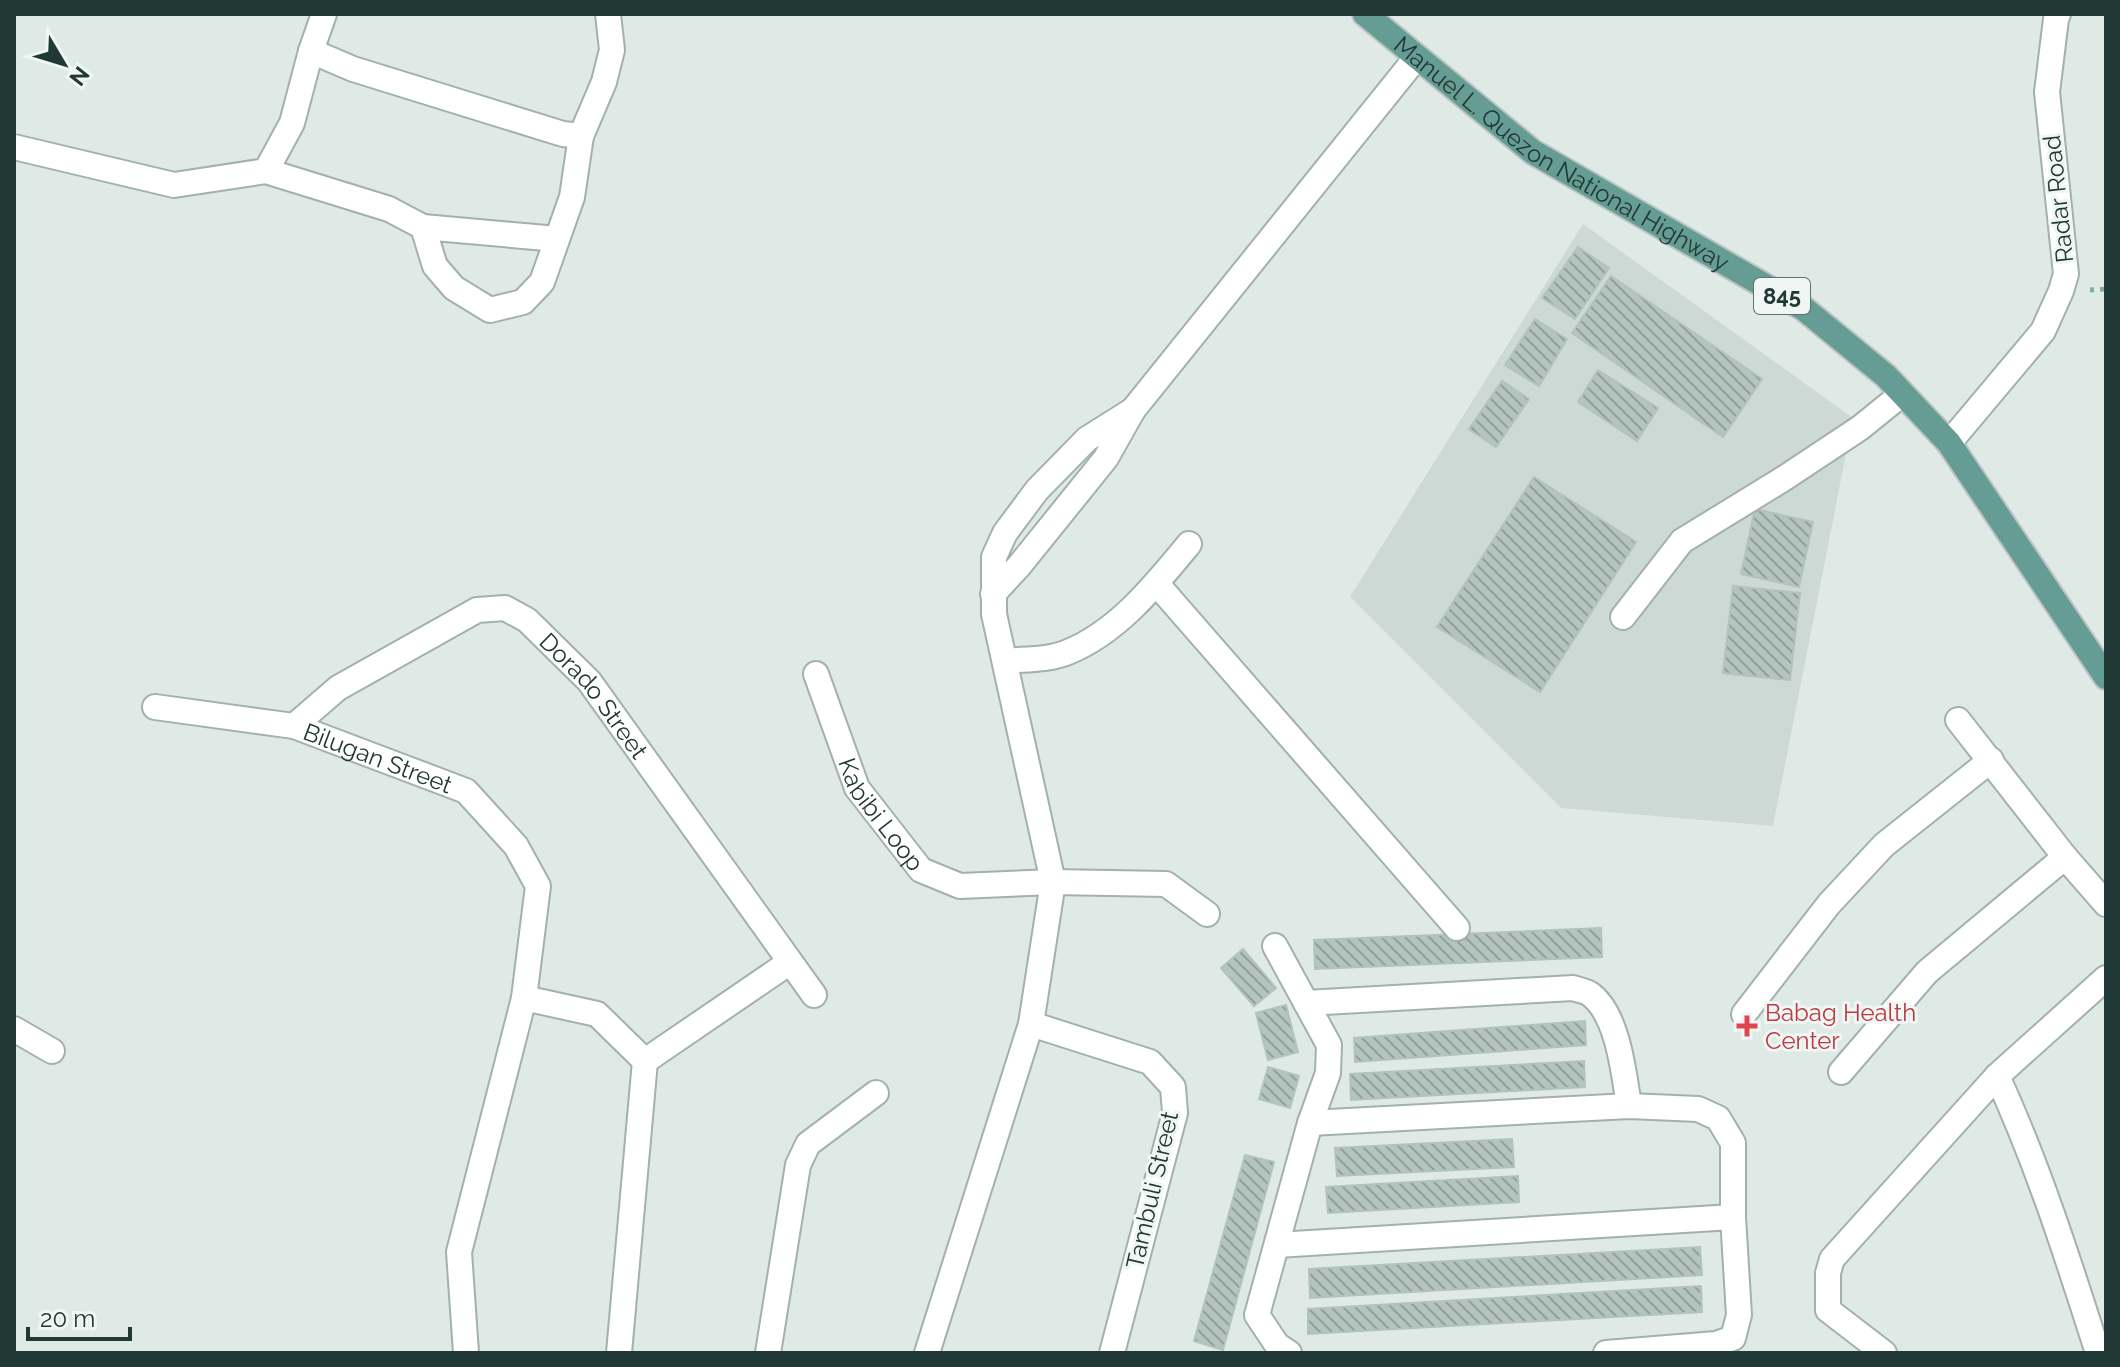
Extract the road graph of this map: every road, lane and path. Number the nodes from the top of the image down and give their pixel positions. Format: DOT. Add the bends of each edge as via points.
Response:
graph roads {
  1 [pos="324,14"];
  2 [pos="608,14"];
  3 [pos="1365,14"];
  4 [pos="2058,14"];
  5 [pos="311,51"];
  6 [pos="1416,58"];
  7 [pos="581,136"];
  8 [pos="14,147"];
  9 [pos="266,171"];
  10 [pos="423,227"];
  11 [pos="557,239"];
  12 [pos="1902,394"];
  13 [pos="1949,443"];
  14 [pos="1189,544"];
  15 [pos="1156,583"];
  16 [pos="1623,617"];
  17 [pos="1005,661"];
  18 [pos="816,674"];
  19 [pos="2106,677"];
  20 [pos="155,707"];
  21 [pos="1958,720"];
  22 [pos="294,726"];
  23 [pos="1991,760"];
  24 [pos="2065,857"];
  25 [pos="1053,882"];
  26 [pos="2106,904"];
  27 [pos="1207,914"];
  28 [pos="1457,928"];
  29 [pos="1275,946"];
  30 [pos="790,962"];
  31 [pos="2106,978"];
  32 [pos="814,995"];
  33 [pos="524,998"];
  34 [pos="1306,1003"];
  35 [pos="1744,1014"];
  36 [pos="1031,1024"];
  37 [pos="14,1029"];
  38 [pos="52,1051"];
  39 [pos="645,1061"];
  40 [pos="1841,1072"];
  41 [pos="1997,1076"];
  42 [pos="876,1093"];
  43 [pos="1629,1106"];
  44 [pos="1310,1123"];
  45 [pos="1733,1217"];
  46 [pos="1277,1245"];
  47 [pos="466,1353"];
  48 [pos="619,1353"];
  49 [pos="768,1353"];
  50 [pos="927,1353"];
  51 [pos="1112,1353"];
  52 [pos="1289,1353"];
  53 [pos="1606,1353"];
  54 [pos="1884,1353"];
  55 [pos="2098,1353"];
  1 -- 5 [label="street"];
  2 -- 7 [label="street" via="612,50"];
  3 -- 6 [label="main road, Manuel L. Quezon National Highway / 845"];
  4 -- 13 [label="street, Radar Road" via="2047,92 2066,274 2043,331"];
  5 -- 7 [label="street" via="353,69"];
  5 -- 9 [label="street" via="292,123"];
  6 -- 12 [label="main road, Manuel L. Quezon National Highway / 845" via="1533,152 1803,308"];
  6 -- 17 [label="street" via="1133,410 1106,458 993,594"];
  7 -- 11 [label="street" via="572,197"];
  8 -- 9 [label="street" via="174,185"];
  9 -- 10 [label="street" via="389,209"];
  10 -- 11 [label="street"];
  10 -- 11 [label="street" via="435,266 454,288 490,310 523,302 542,282"];
  12 -- 13 [label="main road, Manuel L. Quezon National Highway / 845"];
  12 -- 16 [label="street" via="1848,437 1682,541"];
  13 -- 19 [label="main road, Manuel L. Quezon National Highway / 845"];
  14 -- 15 [label="street"];
  15 -- 17 [label="street" via="1110,627 1067,653"];
  15 -- 28 [label="street"];
  17 -- 25 [label="street"];
  18 -- 25 [label="street, Kabibi Loop" via="857,788 921,870 960,886"];
  20 -- 22 [label="street, Bilugan Street"];
  21 -- 23 [label="street"];
  22 -- 30 [label="street, Dorado Street" via="338,688 477,610 505,608 527,620 589,681"];
  22 -- 33 [label="street, Bilugan Street" via="466,791 516,846 538,886"];
  23 -- 24 [label="street"];
  23 -- 35 [label="street" via="1884,845 1829,904"];
  24 -- 26 [label="street"];
  24 -- 40 [label="street" via="1927,972"];
  25 -- 27 [label="street, Kabibi Loop" via="1166,884"];
  25 -- 36 [label="street"];
  29 -- 34 [label="street"];
  30 -- 32 [label="street, Dorado Street"];
  30 -- 39 [label="street"];
  31 -- 41 [label="street"];
  33 -- 39 [label="street" via="597,1014"];
  33 -- 47 [label="street, Bilugan Street" via="459,1252"];
  34 -- 43 [label="street" via="1573,988 1590,994 1603,1009 1620,1051"];
  34 -- 44 [label="street" via="1329,1045 1328,1073"];
  36 -- 50 [label="street"];
  36 -- 51 [label="street, Tambuli Street" via="1150,1062 1173,1087 1175,1113"];
  37 -- 38 [label="street"];
  39 -- 48 [label="street"];
  41 -- 54 [label="street" via="1832,1259 1828,1310"];
  41 -- 55 [label="street" via="2068,1258"];
  42 -- 49 [label="street" via="808,1144 798,1165"];
  43 -- 44 [label="street"];
  43 -- 45 [label="street" via="1698,1109 1718,1118 1733,1143"];
  44 -- 46 [label="street"];
  45 -- 46 [label="street"];
  45 -- 53 [label="street" via="1739,1315 1733,1338"];
  46 -- 52 [label="street" via="1257,1315 1277,1345"];
}
